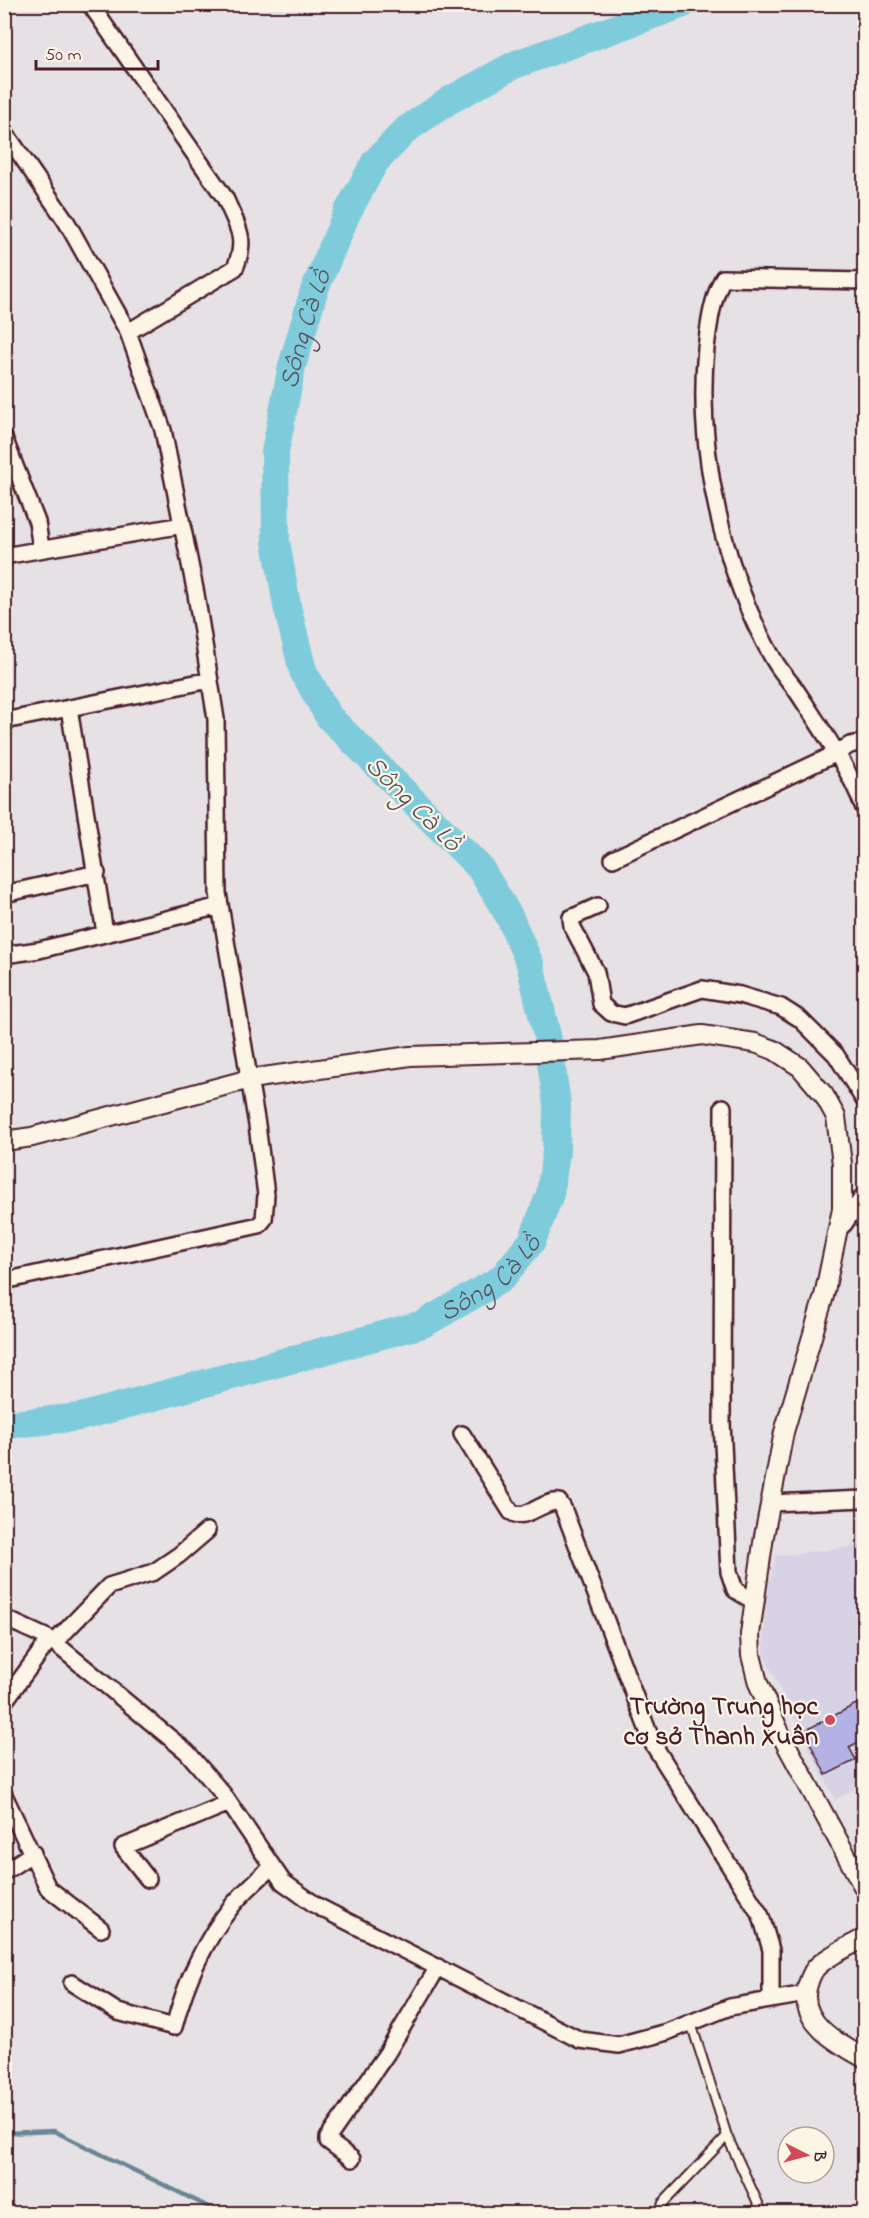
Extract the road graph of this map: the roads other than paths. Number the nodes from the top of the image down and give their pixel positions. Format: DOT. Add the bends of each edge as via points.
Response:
graph roads {
  1 [pos="90,4"];
  2 [pos="4,131"];
  3 [pos="864,281"];
  4 [pos="128,332"];
  5 [pos="4,438"];
  6 [pos="183,525"];
  7 [pos="41,548"];
  8 [pos="4,556"];
  9 [pos="210,680"];
  10 [pos="69,708"];
  11 [pos="4,721"];
  12 [pos="864,742"];
  13 [pos="836,754"];
  14 [pos="864,808"];
  15 [pos="614,859"];
  16 [pos="97,873"];
  17 [pos="4,894"];
  18 [pos="220,906"];
  19 [pos="598,906"];
  20 [pos="105,933"];
  21 [pos="4,955"];
  22 [pos="250,1079"];
  23 [pos="864,1100"];
  24 [pos="723,1107"];
  25 [pos="4,1141"];
  26 [pos="864,1195"];
  27 [pos="838,1229"];
  28 [pos="4,1281"];
  29 [pos="462,1434"];
  30 [pos="864,1498"];
  31 [pos="771,1503"];
  32 [pos="207,1531"];
  33 [pos="754,1602"];
  34 [pos="4,1618"];
  35 [pos="52,1640"];
  36 [pos="4,1702"];
  37 [pos="4,1795"];
  38 [pos="229,1803"];
  39 [pos="33,1853"];
  40 [pos="271,1867"];
  41 [pos="4,1872"];
  42 [pos="148,1879"];
  43 [pos="864,1887"];
  44 [pos="101,1929"];
  45 [pos="864,1938"];
  46 [pos="438,1967"];
  47 [pos="72,1983"];
  48 [pos="806,1994"];
  49 [pos="771,2000"];
  50 [pos="690,2023"];
  51 [pos="864,2058"];
  52 [pos="727,2136"];
  53 [pos="352,2159"];
  54 [pos="659,2214"];
  55 [pos="763,2214"];
  1 -- 4 [label="street" via="225,198 243,250 235,268"];
  2 -- 4 [label="street" via="66,221"];
  3 -- 13 [label="street" via="723,278 715,293 703,377 708,469 729,549 775,663"];
  4 -- 6 [label="street" via="163,430"];
  5 -- 7 [label="street" via="37,522"];
  6 -- 7 [label="street"];
  6 -- 9 [label="street"];
  7 -- 8 [label="street"];
  9 -- 10 [label="street"];
  9 -- 18 [label="street" via="216,718"];
  10 -- 11 [label="street"];
  10 -- 16 [label="street"];
  12 -- 13 [label="street"];
  13 -- 14 [label="street"];
  13 -- 15 [label="street"];
  16 -- 17 [label="street"];
  16 -- 20 [label="street"];
  18 -- 20 [label="street"];
  18 -- 22 [label="street"];
  19 -- 23 [label="street" via="571,918 596,972 602,1004 611,1013 625,1016 702,989 781,1007 800,1019 836,1055"];
  20 -- 21 [label="street"];
  22 -- 25 [label="street"];
  22 -- 27 [label="street" via="410,1056 600,1050 702,1035 734,1038 774,1050 800,1067 824,1095 836,1117 842,1164"];
  22 -- 28 [label="street" via="266,1195 264,1219 259,1226"];
  24 -- 33 [label="street" via="722,1422 729,1572 735,1590"];
  26 -- 27 [label="street"];
  27 -- 31 [label="street" via="824,1296 784,1432"];
  29 -- 49 [label="street" via="511,1512 521,1515 552,1501 563,1508 653,1744 761,1916 771,1950"];
  30 -- 31 [label="street"];
  31 -- 33 [label="street"];
  32 -- 35 [label="street" via="154,1572 109,1586"];
  33 -- 43 [label="street" via="750,1634 758,1683 780,1733"];
  34 -- 35 [label="street"];
  35 -- 36 [label="street"];
  35 -- 38 [label="street" via="187,1752"];
  37 -- 39 [label="street"];
  38 -- 40 [label="street"];
  38 -- 42 [label="street" via="123,1847"];
  39 -- 41 [label="street"];
  39 -- 44 [label="street" via="48,1888"];
  40 -- 46 [label="street" via="283,1882 317,1906"];
  40 -- 47 [label="street" via="233,1904 211,1936 174,2027 118,2012"];
  45 -- 48 [label="street" via="819,1965"];
  46 -- 50 [label="street" via="580,2040 619,2044"];
  46 -- 53 [label="street" via="387,2054 328,2138"];
  48 -- 49 [label="street"];
  48 -- 51 [label="street" via="806,2008 832,2040"];
  49 -- 50 [label="street" via="730,2007"];
  50 -- 52 [label="lane"];
  52 -- 54 [label="lane" via="663,2203"];
  52 -- 55 [label="lane"];
}
